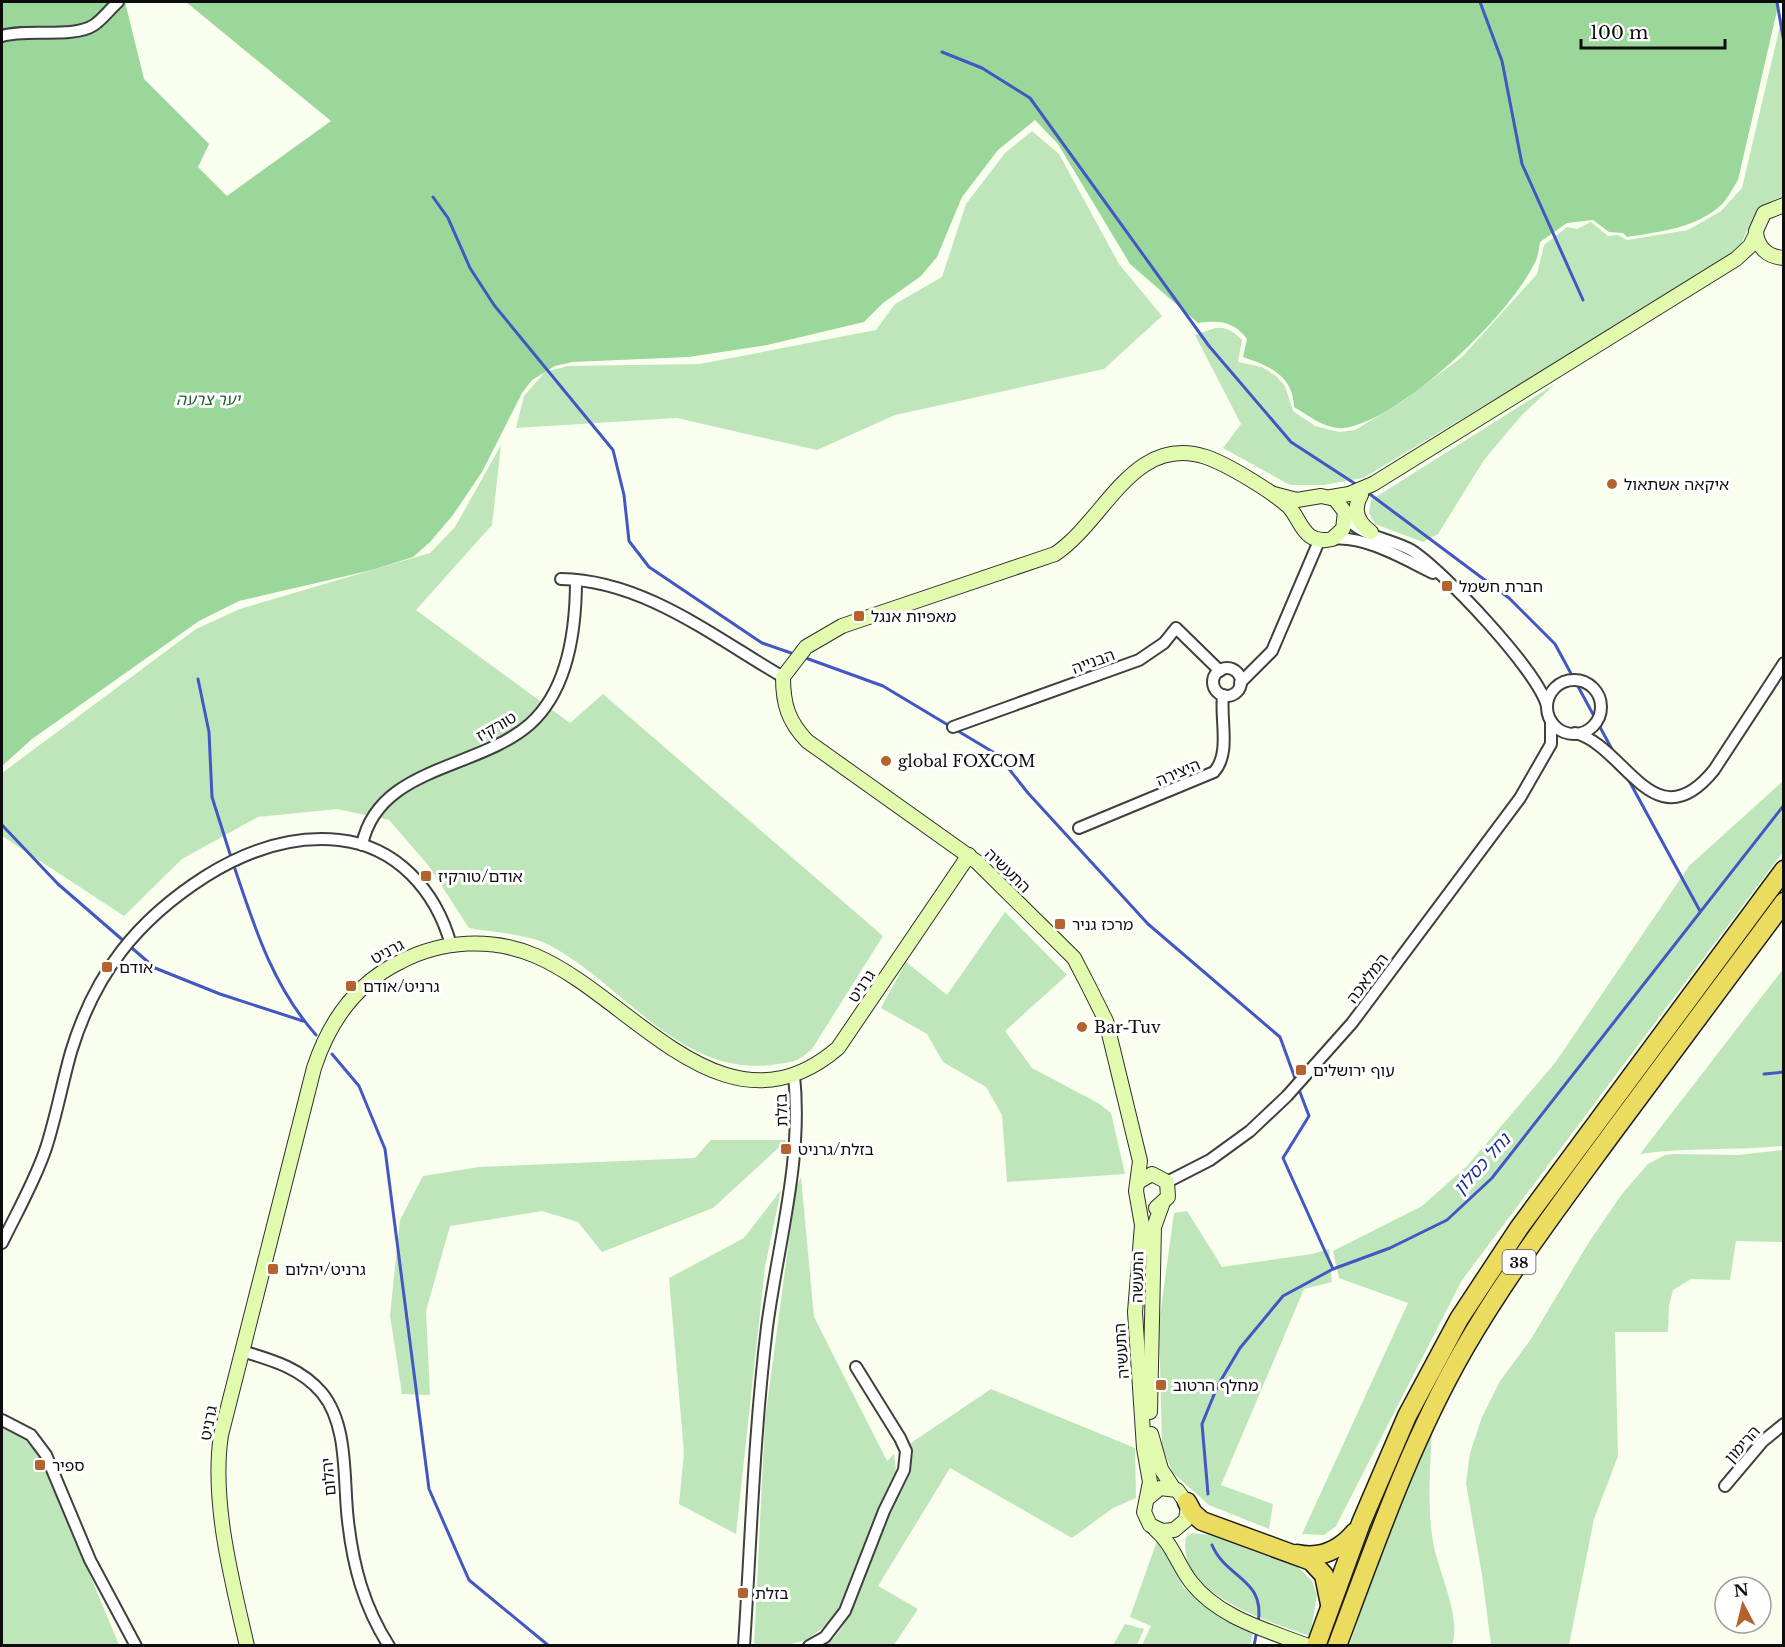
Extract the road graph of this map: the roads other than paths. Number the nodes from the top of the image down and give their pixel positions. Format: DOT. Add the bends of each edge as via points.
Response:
graph roads {
  1 [pos="118,2"];
  2 [pos="2,36"];
  3 [pos="1782,205"];
  4 [pos="1756,234"];
  5 [pos="1778,258"];
  6 [pos="1736,259"];
  7 [pos="1373,484"];
  8 [pos="1274,494"];
  9 [pos="1361,495"];
  10 [pos="1331,497"];
  11 [pos="1314,498"];
  12 [pos="1346,516"];
  13 [pos="1302,525"];
  14 [pos="1371,532"];
  15 [pos="1325,540"];
  16 [pos="1442,578"];
  17 [pos="561,579"];
  18 [pos="576,580"];
  19 [pos="1784,663"];
  20 [pos="1220,671"];
  21 [pos="1529,672"];
  22 [pos="783,677"];
  23 [pos="1566,681"];
  24 [pos="1240,683"];
  25 [pos="1223,695"];
  26 [pos="1547,706"];
  27 [pos="1599,716"];
  28 [pos="1551,721"];
  29 [pos="953,727"];
  30 [pos="1574,733"];
  31 [pos="1605,750"];
  32 [pos="1548,751"];
  33 [pos="1079,828"];
  34 [pos="362,845"];
  35 [pos="969,855"];
  36 [pos="1784,870"];
  37 [pos="1784,902"];
  38 [pos="1784,913"];
  39 [pos="451,945"];
  40 [pos="1718,991"];
  41 [pos="794,1075"];
  42 [pos="1138,1146"];
  43 [pos="1162,1178"];
  44 [pos="1138,1182"];
  45 [pos="1138,1199"];
  46 [pos="1162,1205"];
  47 [pos="2,1243"];
  48 [pos="242,1351"];
  49 [pos="856,1367"];
  50 [pos="2,1420"];
  51 [pos="1784,1424"];
  52 [pos="1725,1486"];
  53 [pos="1180,1495"];
  54 [pos="1147,1499"];
  55 [pos="1361,1523"];
  56 [pos="1211,1524"];
  57 [pos="1181,1526"];
  58 [pos="1155,1529"];
  59 [pos="1293,1553"];
  60 [pos="1176,1559"];
  61 [pos="1329,1608"];
  62 [pos="136,1646"];
  63 [pos="247,1646"];
  64 [pos="389,1646"];
  65 [pos="744,1646"];
  66 [pos="809,1646"];
  67 [pos="1308,1646"];
  68 [pos="1316,1646"];
  69 [pos="1337,1646"];
  1 -- 2 [label="street" via="93,26 69,32 17,31"];
  3 -- 4 [label="street" via="1761,216"];
  4 -- 5 [label="street" via="1760,247"];
  4 -- 6 [label="street"];
  5 -- 6 [label="street" via="1758,254"];
  6 -- 7 [label="street"];
  7 -- 9 [label="street"];
  7 -- 10 [label="street"];
  8 -- 11 [label="street" via="1297,500"];
  8 -- 13 [label="street"];
  8 -- 22 [label="street" via="1207,457 1183,452 1150,459 1055,554 842,626 806,647"];
  9 -- 12 [label="street"];
  9 -- 14 [label="street" via="1357,515"];
  10 -- 11 [label="street"];
  10 -- 12 [label="street" via="1340,503"];
  11 -- 13 [label="street" via="1302,511"];
  12 -- 14 [label="street" via="1354,525"];
  12 -- 15 [label="street" via="1342,532"];
  13 -- 15 [label="street" via="1307,534"];
  14 -- 16 [label="street" via="1411,550"];
  15 -- 16 [label="street" via="1345,539 1372,546"];
  15 -- 24 [label="street" via="1272,651"];
  16 -- 21 [label="street" via="1485,619"];
  17 -- 18 [label="street"];
  18 -- 22 [label="street" via="614,586 644,597"];
  18 -- 34 [label="street, טורקיז" via="574,622 566,662 542,710 530,724 506,740 390,796 369,820"];
  19 -- 31 [label="street" via="1714,770 1691,791 1674,796 1649,791"];
  20 -- 24 [label="street" via="1234,671"];
  20 -- 25 [label="street" via="1215,675 1214,686"];
  20 -- 29 [label="street, הבנייה" via="1176,628 1164,643 1139,660"];
  21 -- 23 [label="street" via="1548,681"];
  21 -- 26 [label="street"];
  22 -- 35 [label="street, התעשיה" via="784,706 807,741"];
  23 -- 26 [label="street" via="1553,690"];
  23 -- 27 [label="street" via="1579,681 1593,688 1599,699"];
  24 -- 25 [label="street" via="1236,693"];
  25 -- 33 [label="street, היצירה" via="1223,750 1214,772"];
  26 -- 28 [label="street"];
  27 -- 30 [label="street" via="1590,728"];
  27 -- 31 [label="street" via="1598,733"];
  28 -- 30 [label="street"];
  28 -- 32 [label="street, המלאכה"];
  30 -- 31 [label="street"];
  30 -- 32 [label="street, המלאכה" via="1558,740"];
  32 -- 43 [label="street, המלאכה" via="1506,818 1326,1053 1250,1131 1210,1160"];
  34 -- 39 [label="street" via="400,865 422,886 440,913"];
  34 -- 47 [label="street" via="302,840 256,851 194,884 133,935 110,966 85,1013 45,1151"];
  35 -- 41 [label="street, גרניט" via="838,1048 821,1062"];
  35 -- 42 [label="street, התעשיה" via="1074,958 1106,1021"];
  36 -- 55 [label="highway, 38" via="1532,1209 1459,1319 1407,1416"];
  37 -- 40 [label="highway, 38"];
  38 -- 40 [label="highway"];
  39 -- 41 [label="street, גרניט" via="498,945 537,956 700,1065 742,1078 762,1080"];
  39 -- 48 [label="street, גרניט" via="407,958 372,978 346,1004 327,1035 314,1068"];
  40 -- 69 [label="highway, 38" via="1510,1274 1464,1350 1399,1482"];
  41 -- 65 [label="street, בזלת" via="795,1153 762,1370"];
  42 -- 43 [label="street, התעשיה"];
  42 -- 44 [label="street, התעשיה"];
  43 -- 44 [label="street" via="1147,1175"];
  43 -- 46 [label="street" via="1168,1197"];
  44 -- 45 [label="street"];
  45 -- 46 [label="street" via="1146,1207"];
  45 -- 54 [label="street, התעשיה" via="1142,1225 1135,1312 1150,1482"];
  46 -- 53 [label="street, התעשה" via="1154,1227 1149,1417 1163,1475"];
  48 -- 63 [label="street, גרניט" via="221,1435 219,1472 223,1521"];
  48 -- 64 [label="street, יהלום" via="296,1370 322,1393 331,1407 340,1437 357,1571 371,1615"];
  49 -- 66 [label="street" via="900,1438 906,1461 845,1611 825,1637"];
  50 -- 62 [label="street" via="31,1435 46,1455 87,1553"];
  51 -- 52 [label="street, הרימון" via="1763,1441"];
  53 -- 54 [label="street" via="1157,1490"];
  53 -- 56 [label="highway" via="1197,1517"];
  53 -- 57 [label="street" via="1188,1514"];
  54 -- 58 [label="street" via="1145,1516"];
  55 -- 59 [label="highway" via="1332,1551 1310,1556"];
  55 -- 61 [label="highway, 38"];
  56 -- 57 [label="highway"];
  56 -- 59 [label="highway"];
  57 -- 58 [label="street" via="1168,1532"];
  57 -- 60 [label="street" via="1174,1539"];
  58 -- 60 [label="street"];
  59 -- 61 [label="highway" via="1311,1561 1324,1575"];
  60 -- 67 [label="street" via="1192,1584 1222,1610"];
  61 -- 68 [label="highway, 38"];
}
